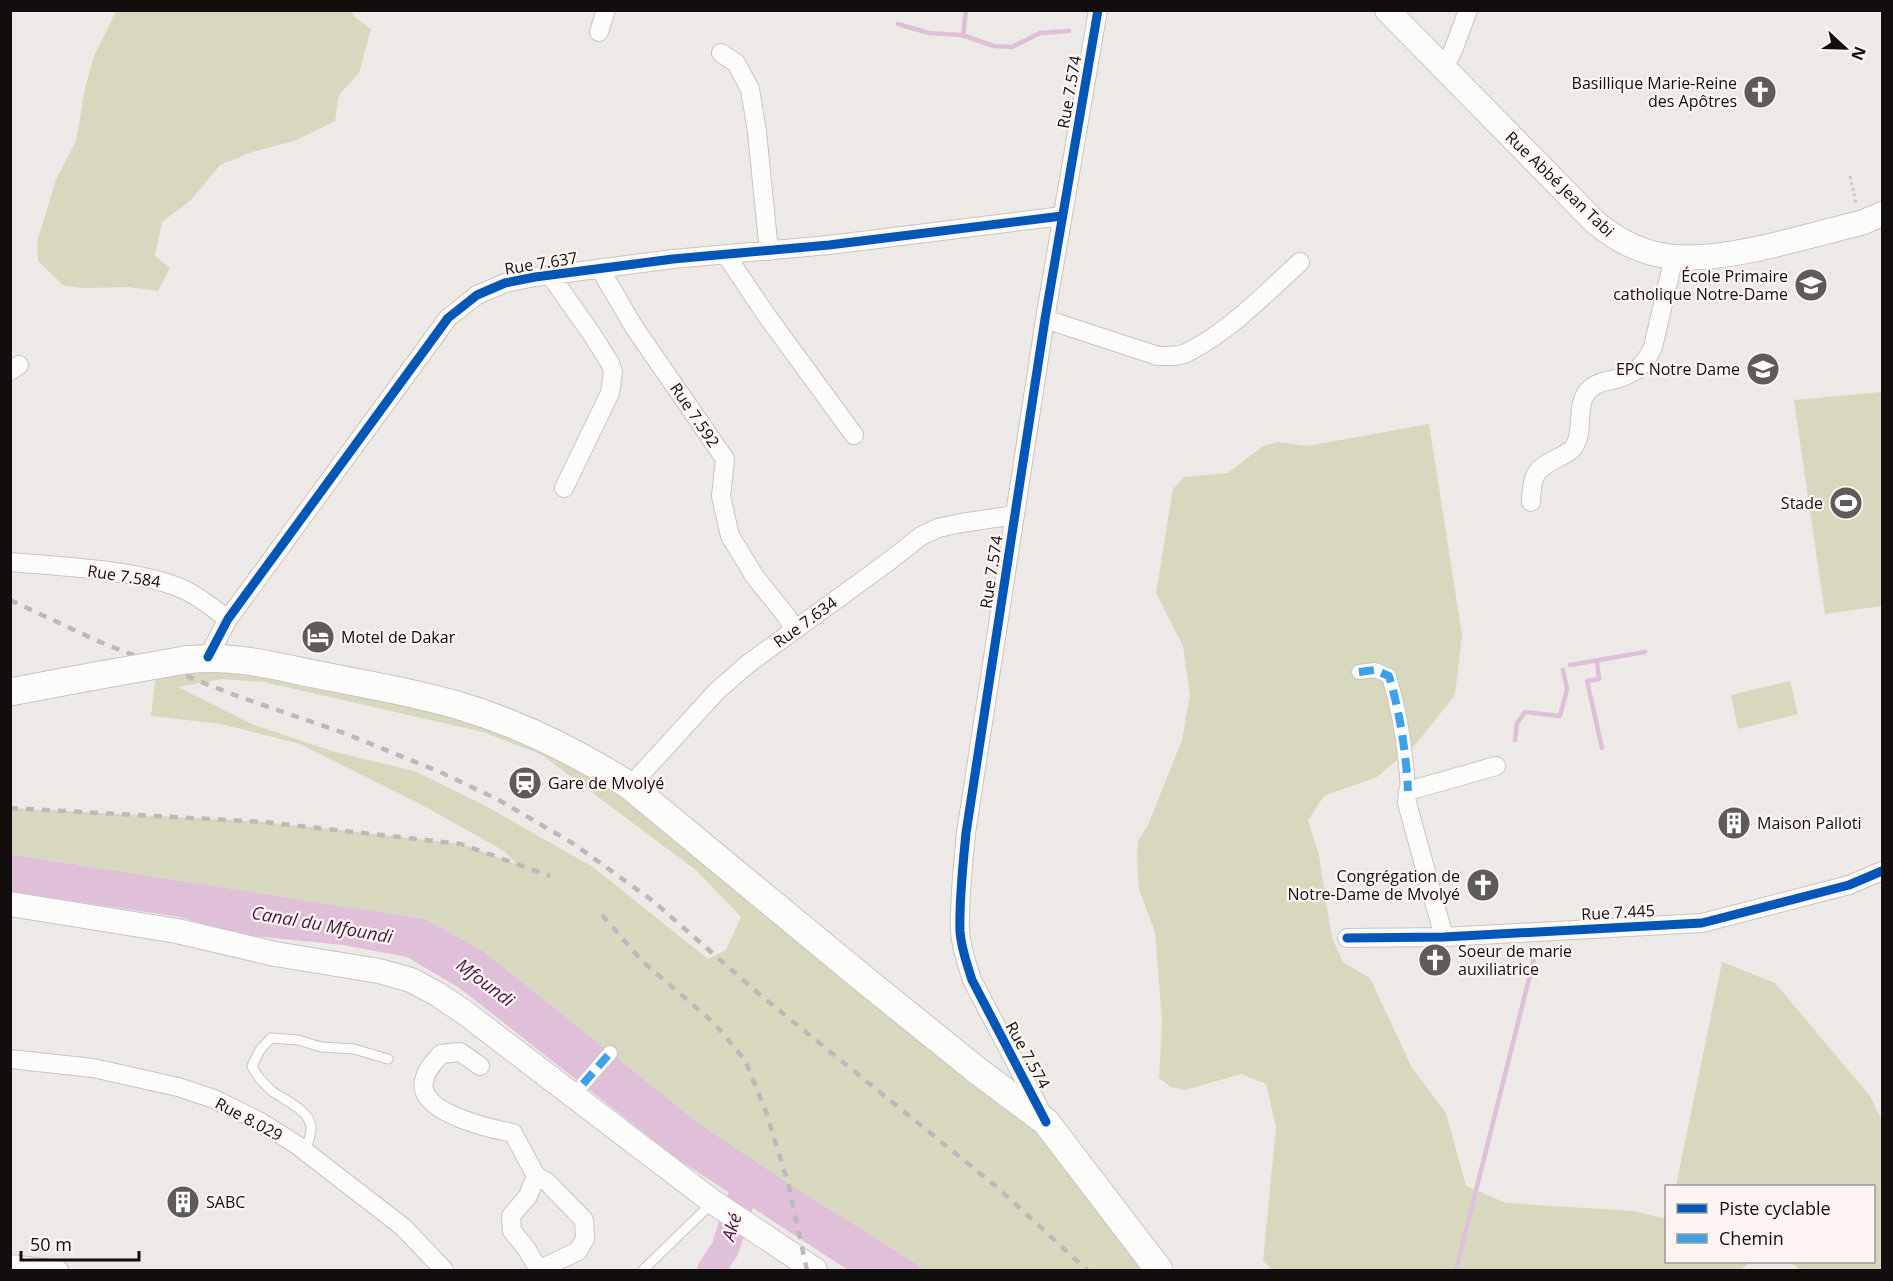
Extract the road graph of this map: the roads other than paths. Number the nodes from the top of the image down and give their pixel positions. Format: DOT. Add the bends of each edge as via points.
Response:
graph roads {
  1 [pos="606,10"];
  2 [pos="1098,10"];
  3 [pos="1387,10"];
  4 [pos="1468,10"];
  5 [pos="599,32"];
  6 [pos="721,53"];
  7 [pos="1444,68"];
  8 [pos="1062,216"];
  9 [pos="1872,218"];
  10 [pos="769,251"];
  11 [pos="726,255"];
  12 [pos="1674,257"];
  13 [pos="1300,262"];
  14 [pos="600,269"];
  15 [pos="550,275"];
  16 [pos="1045,319"];
  17 [pos="854,435"];
  18 [pos="564,488"];
  19 [pos="1531,502"];
  20 [pos="1015,515"];
  21 [pos="10,562"];
  22 [pos="228,619"];
  23 [pos="794,631"];
  24 [pos="196,658"];
  25 [pos="1359,672"];
  26 [pos="10,692"];
  27 [pos="1496,766"];
  28 [pos="630,786"];
  29 [pos="1408,791"];
  30 [pos="1882,871"];
  31 [pos="10,904"];
  32 [pos="1444,937"];
  33 [pos="1347,938"];
  34 [pos="610,1053"];
  35 [pos="10,1059"];
  36 [pos="388,1059"];
  37 [pos="480,1066"];
  38 [pos="584,1084"];
  39 [pos="1046,1122"];
  40 [pos="305,1152"];
  41 [pos="536,1176"];
  42 [pos="713,1202"];
  43 [pos="10,1264"];
  44 [pos="59,1270"];
  45 [pos="444,1270"];
  46 [pos="538,1270"];
  47 [pos="643,1270"];
  48 [pos="815,1270"];
  49 [pos="1159,1270"];
  1 -- 5 [label="street"];
  2 -- 8 [label="street, Rue 7.574"];
  3 -- 7 [label="main road, Rue Abbé Jean Tabi"];
  4 -- 7 [label="street"];
  6 -- 10 [label="street" via="736,63 750,89"];
  7 -- 12 [label="main road, Rue Abbé Jean Tabi" via="1613,237"];
  8 -- 10 [label="street, Rue 7.637"];
  8 -- 16 [label="street, Rue 7.574"];
  9 -- 12 [label="main road, Rue Abbé Jean Tabi" via="1714,256"];
  10 -- 11 [label="street, Rue 7.637"];
  11 -- 14 [label="street, Rue 7.637"];
  11 -- 17 [label="street"];
  12 -- 19 [label="street" via="1648,358 1640,369 1599,383 1585,395 1574,449 1536,472"];
  13 -- 16 [label="street" via="1222,330 1174,357 1158,356"];
  14 -- 15 [label="street, Rue 7.637"];
  14 -- 23 [label="street, Rue 7.592" via="634,327 725,459 721,496 730,536"];
  15 -- 18 [label="street" via="613,372 610,393"];
  15 -- 22 [label="street, Rue 7.637" via="505,282 477,295 448,318"];
  16 -- 20 [label="street, Rue 7.574"];
  20 -- 23 [label="street, Rue 7.634" via="938,528 921,536"];
  20 -- 39 [label="street, Rue 7.574" via="966,833 960,930 972,981"];
  21 -- 22 [label="street, Rue 7.584" via="110,572 163,582 195,596"];
  22 -- 24 [label="street, Rue 7.637"];
  23 -- 28 [label="street, Rue 7.634" via="717,691"];
  24 -- 26 [label="main road, bridge"];
  24 -- 28 [label="main road" via="254,661 455,704 522,728"];
  25 -- 29 [label="street" via="1375,670 1389,676 1401,728"];
  27 -- 29 [label="street"];
  28 -- 39 [label="main road" via="871,985"];
  29 -- 32 [label="street" via="1407,803"];
  30 -- 32 [label="street, Rue 7.445" via="1849,885 1702,923"];
  31 -- 42 [label="main road" via="177,931 411,980 464,1012"];
  32 -- 33 [label="street, Rue 7.445"];
  34 -- 38 [label="street"];
  35 -- 40 [label="street, Rue 8.029" via="93,1068 178,1087 259,1121"];
  36 -- 40 [label="lane" via="354,1049 271,1038 260,1050 252,1066 256,1074 310,1122"];
  37 -- 41 [label="street" via="460,1052 441,1054 430,1066 423,1083 426,1095 445,1111 470,1123 513,1133"];
  39 -- 49 [label="main road"];
  40 -- 45 [label="street, Rue 8.029" via="403,1227"];
  41 -- 46 [label="street" via="528,1196 510,1216 512,1231"];
  41 -- 46 [label="street" via="547,1182 584,1220 585,1239 578,1251"];
  42 -- 47 [label="lane"];
  42 -- 48 [label="main road"];
  43 -- 44 [label="street"];
}
